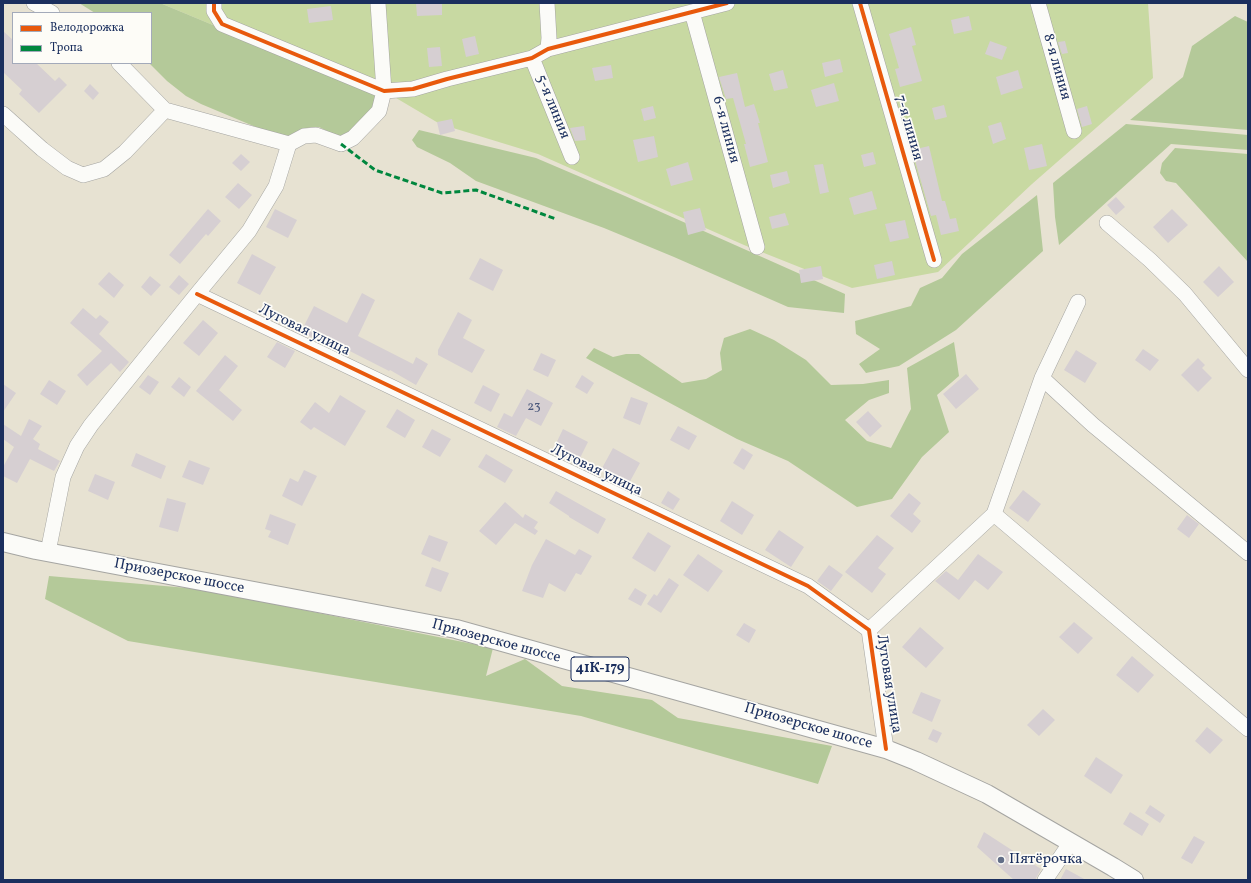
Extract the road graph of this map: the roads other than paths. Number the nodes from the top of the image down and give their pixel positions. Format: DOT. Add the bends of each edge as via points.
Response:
graph roads {
  1 [pos="34,3"];
  2 [pos="214,3"];
  3 [pos="378,3"];
  4 [pos="547,3"];
  5 [pos="727,3"];
  6 [pos="860,3"];
  7 [pos="1038,3"];
  8 [pos="710,5"];
  9 [pos="50,12"];
  10 [pos="692,12"];
  11 [pos="548,49"];
  12 [pos="532,58"];
  13 [pos="120,64"];
  14 [pos="384,91"];
  15 [pos="165,110"];
  16 [pos="3,114"];
  17 [pos="1074,131"];
  18 [pos="289,144"];
  19 [pos="572,157"];
  20 [pos="1107,223"];
  21 [pos="758,247"];
  22 [pos="934,260"];
  23 [pos="197,294"];
  24 [pos="1078,302"];
  25 [pos="1248,370"];
  26 [pos="1042,378"];
  27 [pos="994,514"];
  28 [pos="27,548"];
  29 [pos="1248,553"];
  30 [pos="869,630"];
  31 [pos="1248,729"];
  32 [pos="886,749"];
  33 [pos="1071,842"];
  34 [pos="1045,880"];
  35 [pos="1134,880"];
  1 -- 9 [label="street"];
  2 -- 14 [label="street" via="214,12 222,24"];
  3 -- 14 [label="street"];
  4 -- 11 [label="street"];
  5 -- 8 [label="street"];
  6 -- 22 [label="street, 7-я линия"];
  7 -- 17 [label="street, 8-я линия"];
  8 -- 10 [label="street"];
  10 -- 11 [label="street"];
  10 -- 21 [label="street, 6-я линия"];
  11 -- 12 [label="street"];
  12 -- 14 [label="street" via="413,89"];
  12 -- 19 [label="street, 5-я линия"];
  13 -- 15 [label="street"];
  14 -- 18 [label="street" via="379,111 353,138 341,144 316,135 304,136"];
  15 -- 16 [label="street" via="125,152 104,169 83,175 60,163"];
  15 -- 18 [label="street"];
  18 -- 23 [label="street" via="276,186 249,231"];
  20 -- 25 [label="street" via="1185,294"];
  23 -- 28 [label="street" via="77,446"];
  23 -- 30 [label="street, Луговая улица" via="808,586"];
  24 -- 26 [label="street"];
  26 -- 27 [label="street"];
  26 -- 29 [label="street" via="1093,425"];
  27 -- 30 [label="street"];
  27 -- 31 [label="street"];
  28 -- 32 [label="main road, Приозерское шоссе / 41К-179" via="456,629"];
  30 -- 32 [label="street, Луговая улица"];
  32 -- 33 [label="main road, Приозерское шоссе / 41К-179" via="916,760 987,794"];
  33 -- 34 [label="street"];
  33 -- 35 [label="main road, Приозерское шоссе / 41К-179"];
}
